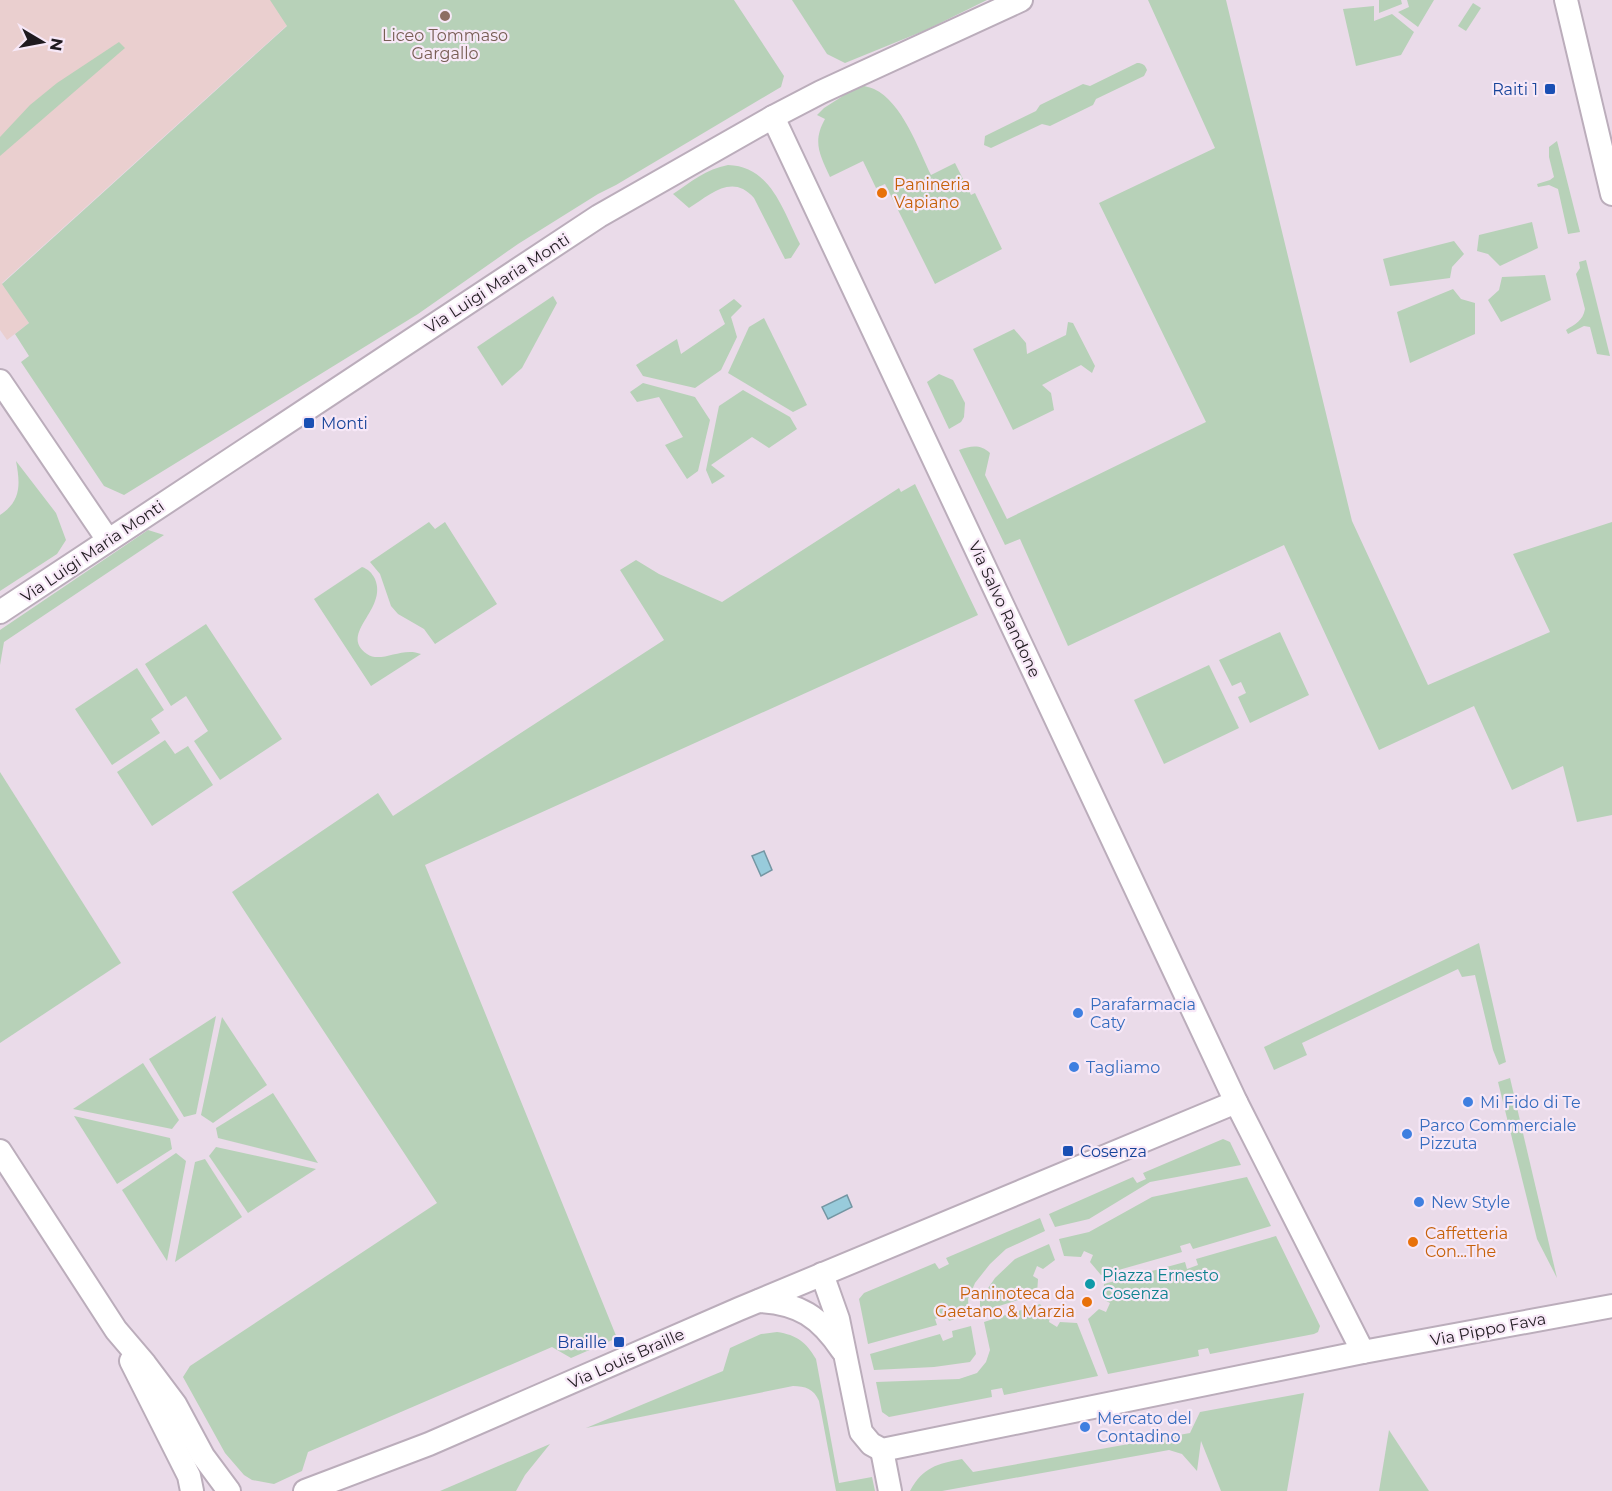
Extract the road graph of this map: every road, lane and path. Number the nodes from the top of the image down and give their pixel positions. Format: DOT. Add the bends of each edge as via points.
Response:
graph roads {
  1 [pos="1021,0"];
  2 [pos="1566,0"];
  3 [pos="773,117"];
  4 [pos="1612,194"];
  5 [pos="0,381"];
  6 [pos="108,540"];
  7 [pos="0,612"];
  8 [pos="1236,1101"];
  9 [pos="0,1151"];
  10 [pos="822,1274"];
  11 [pos="757,1301"];
  12 [pos="1611,1307"];
  13 [pos="116,1330"];
  14 [pos="1363,1352"];
  15 [pos="844,1354"];
  16 [pos="429,1444"];
  17 [pos="882,1450"];
  18 [pos="888,1483"];
  19 [pos="192,1491"];
  20 [pos="229,1491"];
  21 [pos="305,1491"];
  22 [pos="341,1491"];
  1 -- 3 [label="street, Via Luigi Maria Monti"];
  2 -- 4 [label="street"];
  3 -- 6 [label="street, Via Luigi Maria Monti" via="599,216"];
  3 -- 8 [label="street, Via Salvo Randone"];
  5 -- 6 [label="street"];
  6 -- 7 [label="street, Via Luigi Maria Monti"];
  8 -- 10 [label="street, Via Louis Braille"];
  8 -- 14 [label="street, Via Salvo Randone"];
  9 -- 13 [label="street"];
  10 -- 11 [label="street, Via Louis Braille"];
  10 -- 15 [label="street" via="838,1319"];
  11 -- 15 [label="street" via="793,1306 810,1315 832,1335"];
  11 -- 16 [label="street, Via Louis Braille"];
  12 -- 14 [label="street, Via Pippo Fava"];
  13 -- 19 [label="street" via="189,1476"];
  13 -- 20 [label="street" via="175,1404 203,1456"];
  14 -- 17 [label="street, Via Pippo Fava"];
  15 -- 17 [label="street" via="861,1432"];
  16 -- 21 [label="street"];
  16 -- 22 [label="street"];
  17 -- 18 [label="street"];
}
